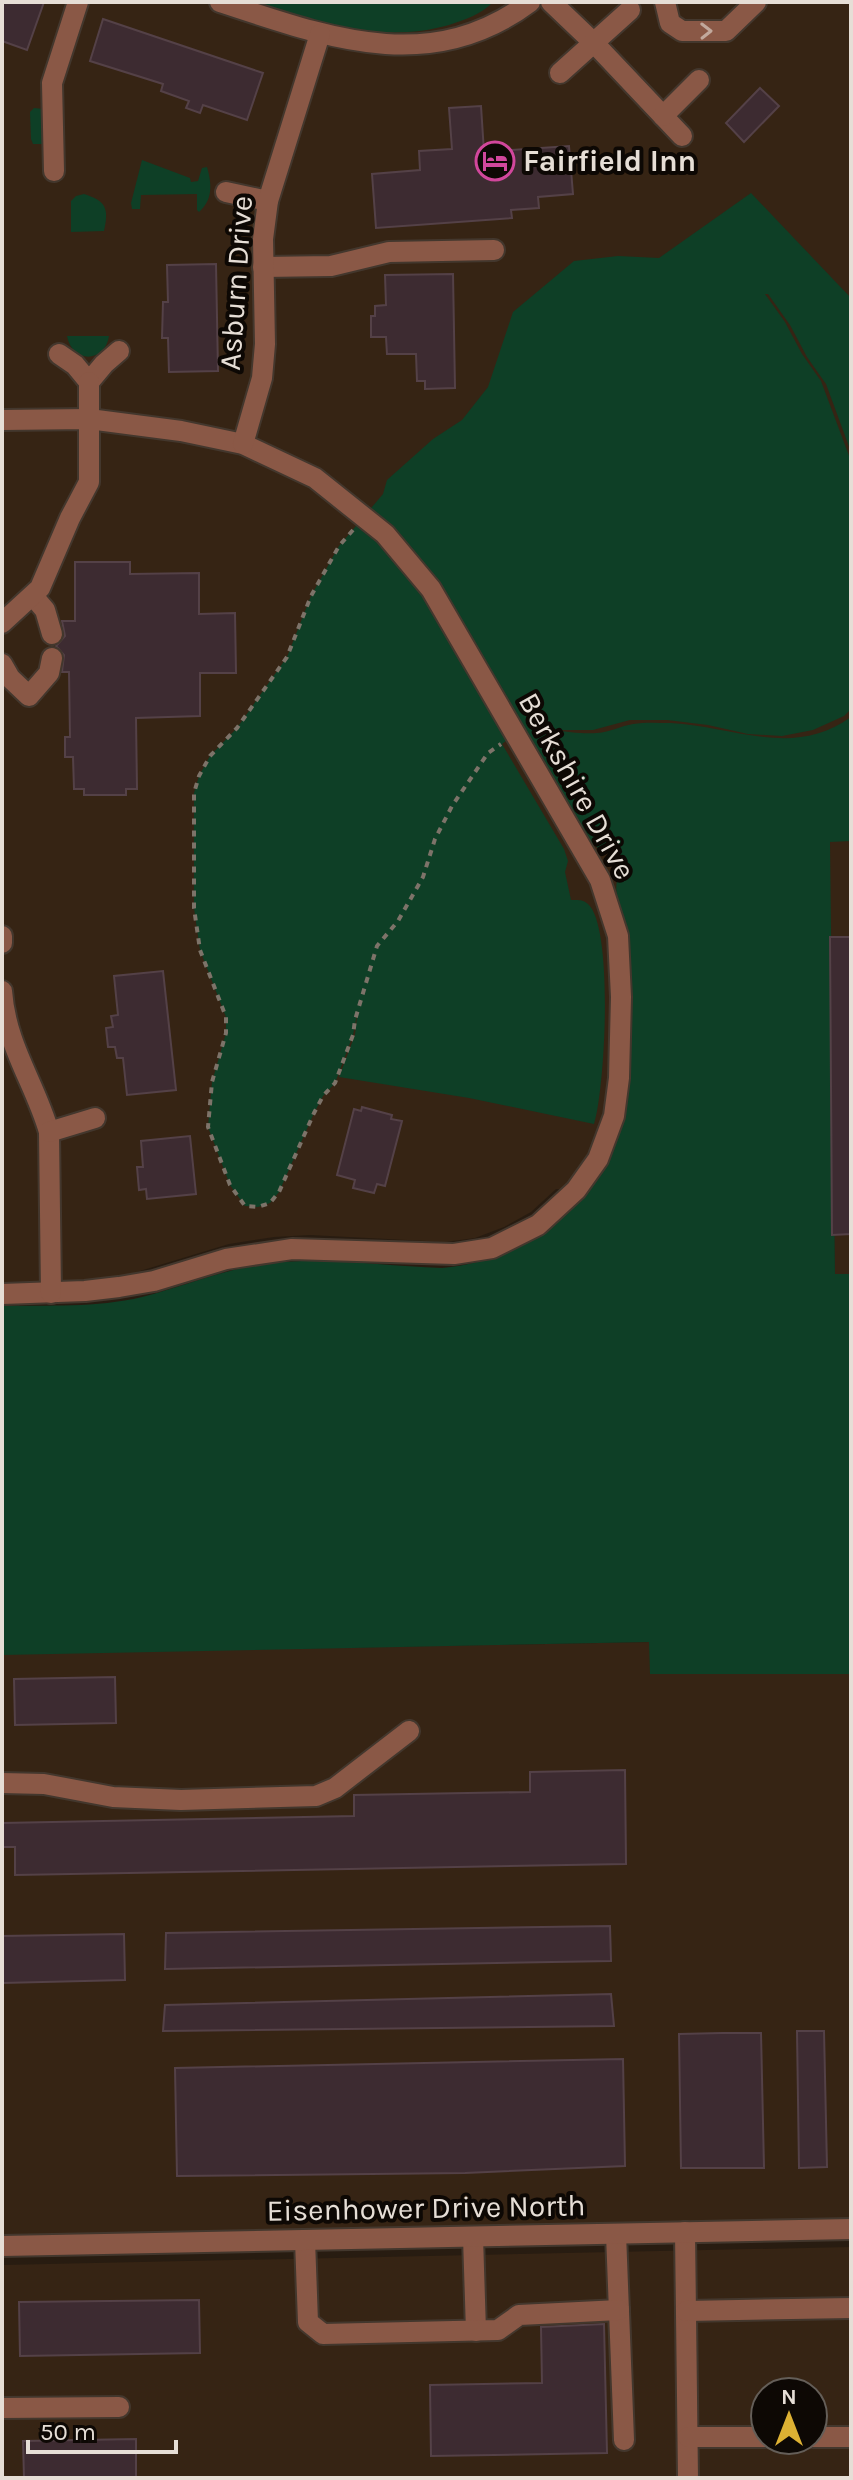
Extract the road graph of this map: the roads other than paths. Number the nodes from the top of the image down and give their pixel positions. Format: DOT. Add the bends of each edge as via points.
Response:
graph roads {
  1 [pos="78,2"];
  2 [pos="220,2"];
  3 [pos="530,2"];
  4 [pos="551,2"];
  5 [pos="665,2"];
  6 [pos="756,2"];
  7 [pos="630,10"];
  8 [pos="320,34"];
  9 [pos="595,44"];
  10 [pos="560,73"];
  11 [pos="699,80"];
  12 [pos="663,116"];
  13 [pos="682,136"];
  14 [pos="54,171"];
  15 [pos="226,192"];
  16 [pos="268,201"];
  17 [pos="494,250"];
  18 [pos="263,267"];
  19 [pos="119,351"];
  20 [pos="59,354"];
  21 [pos="89,382"];
  22 [pos="89,419"];
  23 [pos="2,420"];
  24 [pos="243,444"];
  25 [pos="33,596"];
  26 [pos="2,623"];
  27 [pos="52,634"];
  28 [pos="52,658"];
  29 [pos="2,664"];
  30 [pos="2,936"];
  31 [pos="2,943"];
  32 [pos="2,991"];
  33 [pos="95,1118"];
  34 [pos="49,1132"];
  35 [pos="51,1293"];
  36 [pos="2,1294"];
  37 [pos="409,1731"];
  38 [pos="2,1783"];
  39 [pos="851,2229"];
  40 [pos="685,2232"];
  41 [pos="616,2234"];
  42 [pos="473,2237"];
  43 [pos="305,2240"];
  44 [pos="2,2246"];
  45 [pos="851,2308"];
  46 [pos="619,2310"];
  47 [pos="686,2311"];
  48 [pos="476,2331"];
  49 [pos="119,2407"];
  50 [pos="2,2408"];
  51 [pos="688,2437"];
  52 [pos="749,2437"];
  53 [pos="829,2437"];
  54 [pos="851,2437"];
  55 [pos="624,2440"];
  56 [pos="688,2478"];
  1 -- 14 [label="street" via="52,83"];
  2 -- 8 [label="street"];
  3 -- 8 [label="street" via="494,26 455,39 393,45"];
  4 -- 9 [label="street"];
  5 -- 6 [label="street, one-way" via="670,23 682,31 726,31"];
  7 -- 9 [label="street"];
  8 -- 16 [label="street, Asburn Drive"];
  9 -- 10 [label="street"];
  9 -- 12 [label="street"];
  11 -- 12 [label="street"];
  12 -- 13 [label="street"];
  15 -- 16 [label="street"];
  16 -- 18 [label="street, Asburn Drive"];
  17 -- 18 [label="street" via="389,252 331,266"];
  18 -- 24 [label="street, Asburn Drive" via="262,378"];
  19 -- 21 [label="street"];
  20 -- 21 [label="street"];
  21 -- 22 [label="street"];
  22 -- 23 [label="street, Berkshire Drive"];
  22 -- 24 [label="street, Berkshire Drive"];
  22 -- 25 [label="street" via="89,482"];
  24 -- 35 [label="street, Berkshire Drive" via="315,478 385,534 431,589 600,880 618,936 621,997 614,1116 598,1159 576,1190 538,1225 492,1248 454,1254 270,1251 142,1283"];
  25 -- 26 [label="street"];
  25 -- 27 [label="street" via="45,610"];
  28 -- 29 [label="street" via="49,673 29,696"];
  30 -- 31 [label="street"];
  32 -- 34 [label="street" via="20,1065"];
  33 -- 34 [label="street"];
  34 -- 35 [label="street"];
  35 -- 36 [label="street, Berkshire Drive"];
  37 -- 38 [label="street" via="335,1788 316,1796 181,1800"];
  39 -- 40 [label="street, Eisenhower Drive North"];
  40 -- 41 [label="street, Eisenhower Drive North"];
  40 -- 47 [label="street"];
  41 -- 42 [label="street, Eisenhower Drive North"];
  41 -- 46 [label="street"];
  42 -- 43 [label="street, Eisenhower Drive North"];
  42 -- 48 [label="street"];
  43 -- 44 [label="street, Eisenhower Drive North"];
  43 -- 48 [label="street" via="308,2322 323,2334"];
  45 -- 47 [label="street"];
  46 -- 48 [label="street" via="519,2315 498,2330"];
  46 -- 55 [label="street"];
  47 -- 51 [label="street"];
  49 -- 50 [label="street"];
  51 -- 52 [label="street"];
  51 -- 56 [label="street"];
  53 -- 54 [label="street"];
}
